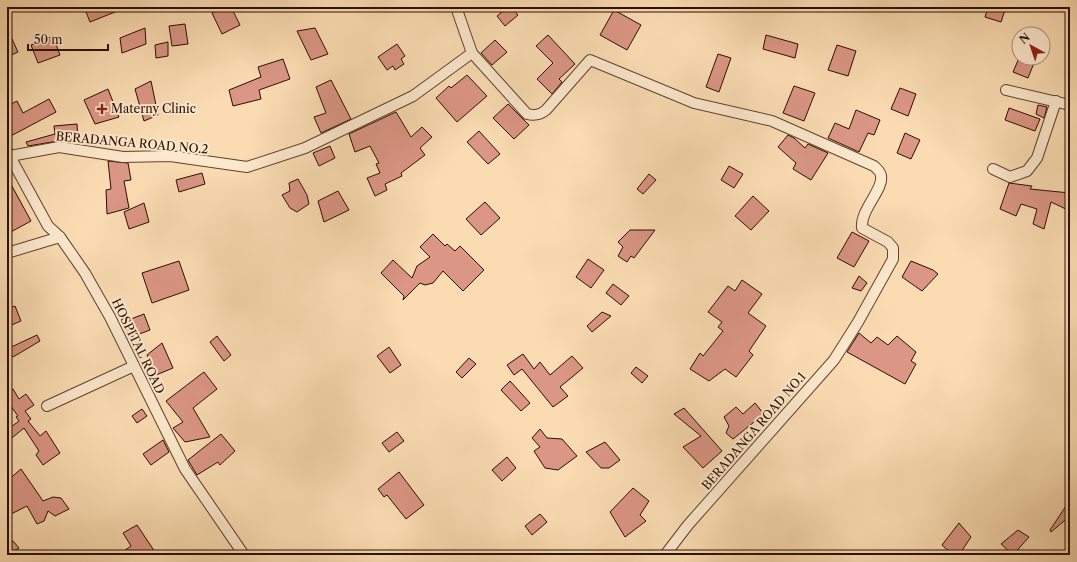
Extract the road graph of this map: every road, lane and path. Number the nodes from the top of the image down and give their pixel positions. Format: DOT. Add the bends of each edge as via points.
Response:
graph roads {
  1 [pos="456,7"];
  2 [pos="472,53"];
  3 [pos="1006,90"];
  4 [pos="1056,101"];
  5 [pos="1070,105"];
  6 [pos="8,153"];
  7 [pos="993,169"];
  8 [pos="60,237"];
  9 [pos="7,253"];
  10 [pos="134,366"];
  11 [pos="46,406"];
  12 [pos="244,555"];
  13 [pos="665,555"];
  1 -- 2 [label="street"];
  2 -- 6 [label="street, BERADANGA ROAD NO.2" via="413,96 305,148 247,167 170,156 123,157 59,147"];
  2 -- 13 [label="street, BERADANGA ROAD NO.1" via="527,114 533,116 546,110 590,60 694,103 772,121 874,166 881,173 881,183 865,212 862,228 888,242 893,248 893,259 858,322 834,360"];
  3 -- 4 [label="street"];
  4 -- 5 [label="street"];
  4 -- 7 [label="street" via="1037,158 1027,171 1010,177"];
  6 -- 8 [label="street, HOSPITAL ROAD" via="48,226"];
  8 -- 9 [label="street"];
  8 -- 10 [label="street, HOSPITAL ROAD" via="86,273"];
  10 -- 11 [label="street"];
  10 -- 12 [label="street, HOSPITAL ROAD" via="185,469"];
}
